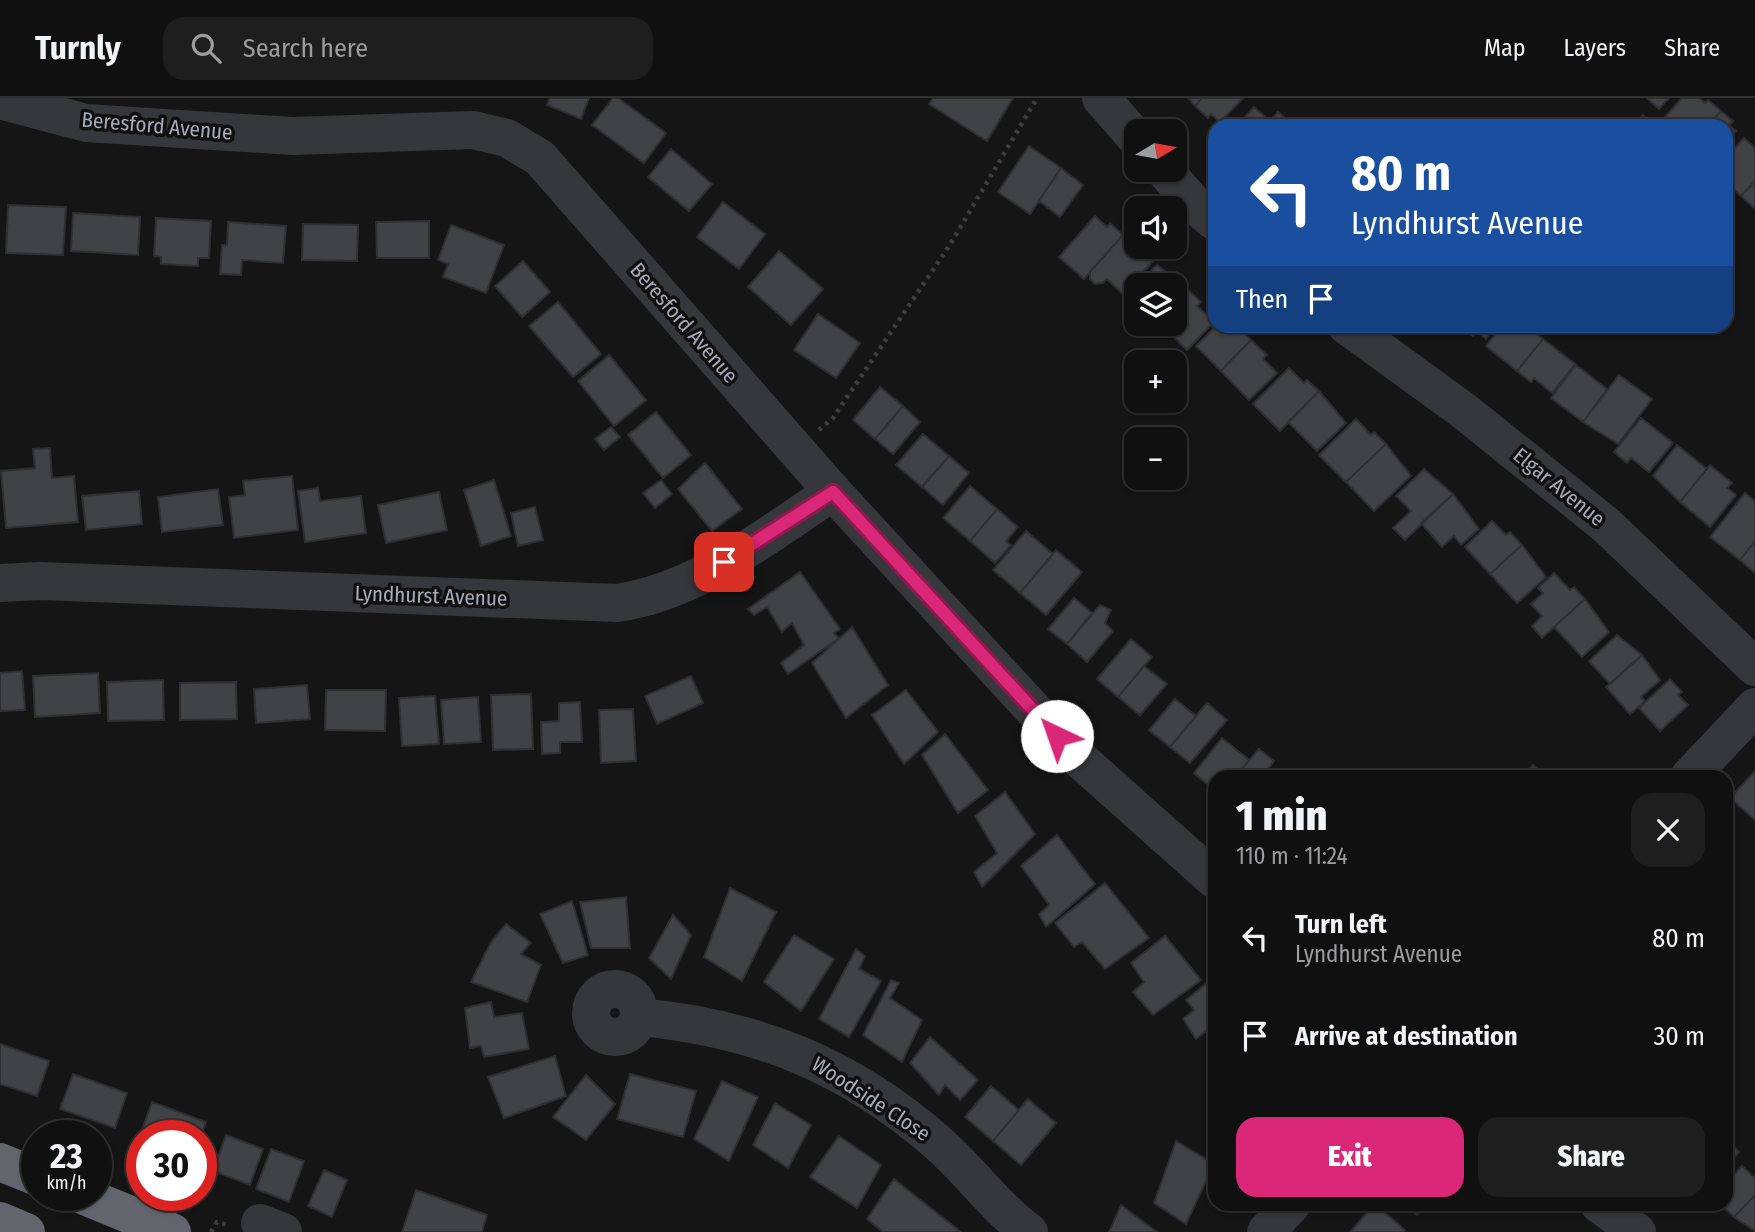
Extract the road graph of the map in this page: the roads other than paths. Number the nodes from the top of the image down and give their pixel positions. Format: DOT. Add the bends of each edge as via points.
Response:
graph roads {
  1 [pos="1101,98"];
  2 [pos="0,100"];
  3 [pos="1124,124"];
  4 [pos="1175,182"];
  5 [pos="1208,217"];
  6 [pos="1357,333"];
  7 [pos="833,492"];
  8 [pos="0,583"];
  9 [pos="1755,667"];
  10 [pos="1755,706"];
  11 [pos="1696,770"];
  12 [pos="1208,874"];
  13 [pos="639,1017"];
  14 [pos="0,1162"];
  15 [pos="21,1171"];
  16 [pos="112,1207"];
  17 [pos="1286,1211"];
  18 [pos="1608,1211"];
  19 [pos="0,1221"];
  20 [pos="26,1232"];
  21 [pos="172,1232"];
  22 [pos="1029,1232"];
  23 [pos="1266,1232"];
  24 [pos="1637,1232"];
  1 -- 3 [label="street"];
  2 -- 7 [label="street, Beresford Avenue" via="86,123 293,136 473,130 507,138 540,158"];
  4 -- 5 [label="street"];
  6 -- 9 [label="street, Elgar Avenue" via="1464,411 1606,525"];
  7 -- 8 [label="street, Lyndhurst Avenue" via="702,576 652,598 617,603 40,580"];
  7 -- 12 [label="street, Beresford Avenue" via="1076,756"];
  10 -- 11 [label="street"];
  13 -- 22 [label="street, Woodside Close" via="748,1035 810,1057 939,1143 1001,1211"];
  14 -- 15 [label="highway"];
  16 -- 21 [label="highway"];
  17 -- 23 [label="street"];
  18 -- 24 [label="street"];
  19 -- 20 [label="highway"];
}
